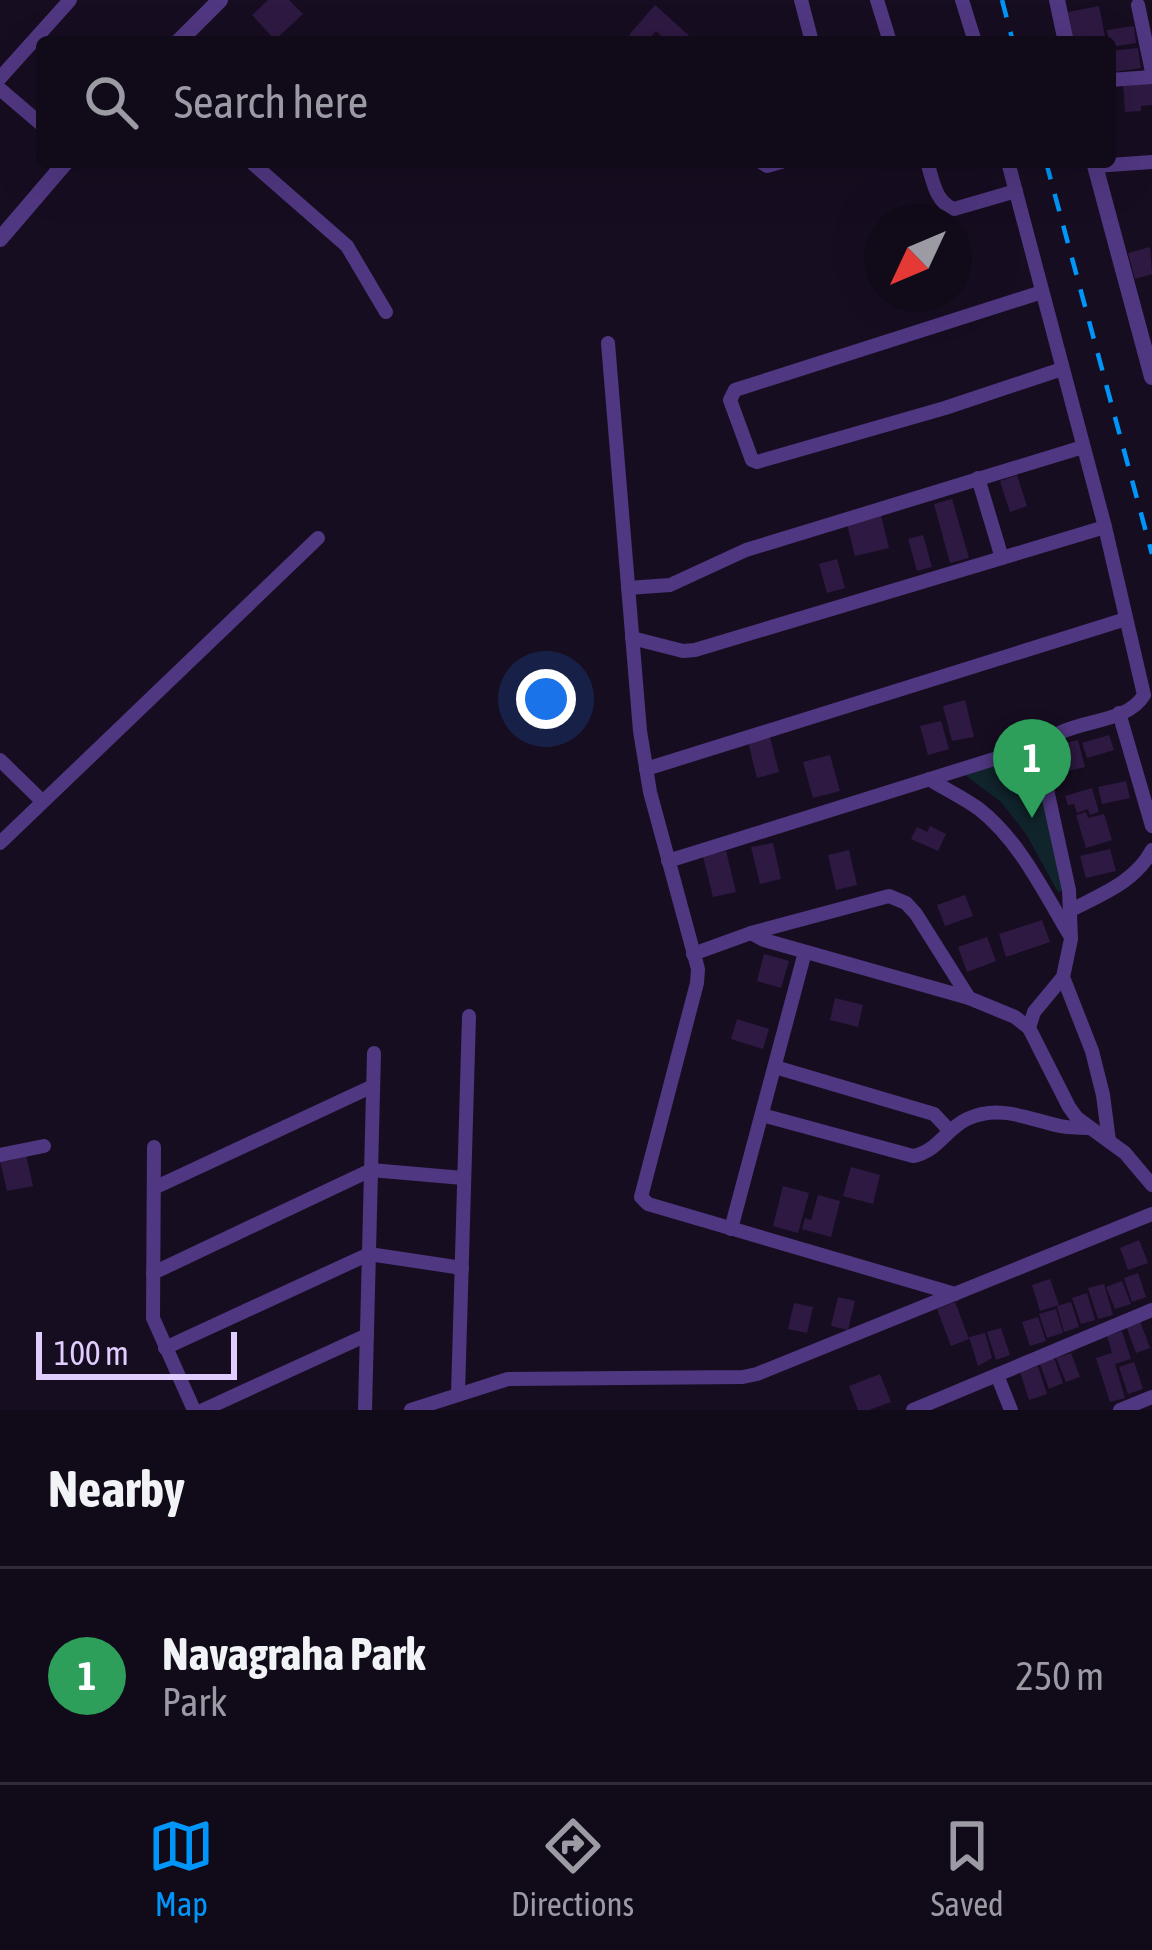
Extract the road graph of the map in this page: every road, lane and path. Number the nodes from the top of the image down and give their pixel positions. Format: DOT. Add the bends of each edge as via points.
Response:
graph roads {
  1 [pos="70,0"];
  2 [pos="220,0"];
  3 [pos="801,0"];
  4 [pos="877,0"];
  5 [pos="962,0"];
  6 [pos="1057,0"];
  7 [pos="1142,3"];
  8 [pos="184,36"];
  9 [pos="810,36"];
  10 [pos="888,36"];
  11 [pos="973,36"];
  12 [pos="1065,36"];
  13 [pos="1152,74"];
  14 [pos="0,79"];
  15 [pos="1116,79"];
  16 [pos="0,88"];
  17 [pos="36,120"];
  18 [pos="1152,162"];
  19 [pos="1116,163"];
  20 [pos="62,168"];
  21 [pos="258,168"];
  22 [pos="929,168"];
  23 [pos="1010,168"];
  24 [pos="1096,168"];
  25 [pos="1016,191"];
  26 [pos="0,238"];
  27 [pos="1042,292"];
  28 [pos="386,312"];
  29 [pos="608,343"];
  30 [pos="1062,368"];
  31 [pos="1152,376"];
  32 [pos="1083,447"];
  33 [pos="978,478"];
  34 [pos="1106,527"];
  35 [pos="318,538"];
  36 [pos="1002,558"];
  37 [pos="628,588"];
  38 [pos="1126,619"];
  39 [pos="632,638"];
  40 [pos="1119,713"];
  41 [pos="1042,744"];
  42 [pos="0,760"];
  43 [pos="646,769"];
  44 [pos="929,779"];
  45 [pos="42,801"];
  46 [pos="1152,826"];
  47 [pos="0,843"];
  48 [pos="1152,850"];
  49 [pos="668,861"];
  50 [pos="1071,910"];
  51 [pos="751,933"];
  52 [pos="1071,939"];
  53 [pos="805,952"];
  54 [pos="694,954"];
  55 [pos="1063,977"];
  56 [pos="969,998"];
  57 [pos="469,1016"];
  58 [pos="1029,1028"];
  59 [pos="374,1053"];
  60 [pos="775,1067"];
  61 [pos="373,1086"];
  62 [pos="762,1114"];
  63 [pos="1090,1128"];
  64 [pos="949,1130"];
  65 [pos="1109,1141"];
  66 [pos="44,1146"];
  67 [pos="154,1147"];
  68 [pos="0,1155"];
  69 [pos="370,1170"];
  70 [pos="463,1178"];
  71 [pos="1152,1185"];
  72 [pos="154,1188"];
  73 [pos="1152,1214"];
  74 [pos="731,1228"];
  75 [pos="369,1254"];
  76 [pos="462,1268"];
  77 [pos="153,1273"];
  78 [pos="955,1294"];
  79 [pos="1152,1310"];
  80 [pos="367,1335"];
  81 [pos="164,1348"];
  82 [pos="997,1376"];
  83 [pos="458,1394"];
  84 [pos="1152,1397"];
  85 [pos="198,1410"];
  86 [pos="364,1410"];
  87 [pos="411,1410"];
  88 [pos="913,1410"];
  89 [pos="1011,1410"];
  90 [pos="1120,1410"];
  1 -- 14 [label="street"];
  2 -- 8 [label="street"];
  3 -- 9 [label="street"];
  4 -- 10 [label="street"];
  5 -- 11 [label="street"];
  6 -- 12 [label="street"];
  7 -- 13 [label="street"];
  13 -- 15 [label="street"];
  16 -- 17 [label="street"];
  18 -- 19 [label="street"];
  20 -- 26 [label="street"];
  21 -- 28 [label="street" via="347,246"];
  22 -- 25 [label="street" via="949,208"];
  23 -- 25 [label="street"];
  24 -- 31 [label="street"];
  25 -- 27 [label="street"];
  27 -- 30 [label="street"];
  27 -- 30 [label="street" via="735,390 730,400 757,462"];
  29 -- 37 [label="street"];
  30 -- 32 [label="street"];
  32 -- 33 [label="street"];
  32 -- 34 [label="street"];
  33 -- 36 [label="street"];
  33 -- 37 [label="street" via="746,550 670,585"];
  34 -- 36 [label="street"];
  34 -- 38 [label="street"];
  35 -- 45 [label="street"];
  36 -- 39 [label="street" via="695,650"];
  37 -- 39 [label="street"];
  38 -- 40 [label="street" via="1144,695"];
  38 -- 43 [label="street"];
  39 -- 43 [label="street"];
  40 -- 41 [label="street"];
  40 -- 46 [label="street"];
  41 -- 44 [label="street"];
  41 -- 50 [label="street"];
  42 -- 45 [label="street"];
  43 -- 49 [label="street"];
  44 -- 49 [label="street"];
  44 -- 52 [label="street" via="1004,834"];
  45 -- 47 [label="street"];
  48 -- 50 [label="street" via="1129,879"];
  49 -- 54 [label="street"];
  50 -- 52 [label="street"];
  51 -- 53 [label="street"];
  51 -- 54 [label="street"];
  51 -- 56 [label="street" via="897,898 916,914"];
  52 -- 55 [label="street"];
  53 -- 56 [label="street"];
  53 -- 60 [label="street"];
  54 -- 74 [label="street" via="697,983 640,1192 648,1204"];
  55 -- 58 [label="street"];
  55 -- 65 [label="street" via="1092,1051"];
  56 -- 58 [label="street"];
  57 -- 70 [label="street"];
  58 -- 63 [label="street" via="1069,1107"];
  59 -- 61 [label="street"];
  60 -- 62 [label="street"];
  60 -- 64 [label="street" via="934,1114"];
  61 -- 69 [label="street"];
  61 -- 72 [label="street"];
  62 -- 64 [label="street" via="913,1156"];
  62 -- 74 [label="street"];
  63 -- 64 [label="street" via="1005,1112"];
  63 -- 65 [label="street"];
  65 -- 71 [label="street"];
  66 -- 68 [label="street"];
  67 -- 72 [label="street"];
  69 -- 70 [label="street"];
  69 -- 75 [label="street"];
  69 -- 77 [label="street"];
  70 -- 76 [label="street"];
  72 -- 77 [label="street"];
  73 -- 78 [label="street"];
  74 -- 78 [label="street"];
  75 -- 76 [label="street"];
  75 -- 80 [label="street"];
  75 -- 81 [label="street"];
  76 -- 83 [label="street"];
  77 -- 81 [label="street" via="153,1318"];
  78 -- 83 [label="street" via="743,1377 508,1379"];
  79 -- 82 [label="street"];
  80 -- 85 [label="street"];
  80 -- 86 [label="street"];
  81 -- 85 [label="street"];
  82 -- 88 [label="street"];
  82 -- 89 [label="street"];
  83 -- 87 [label="street"];
  84 -- 90 [label="street"];
}
